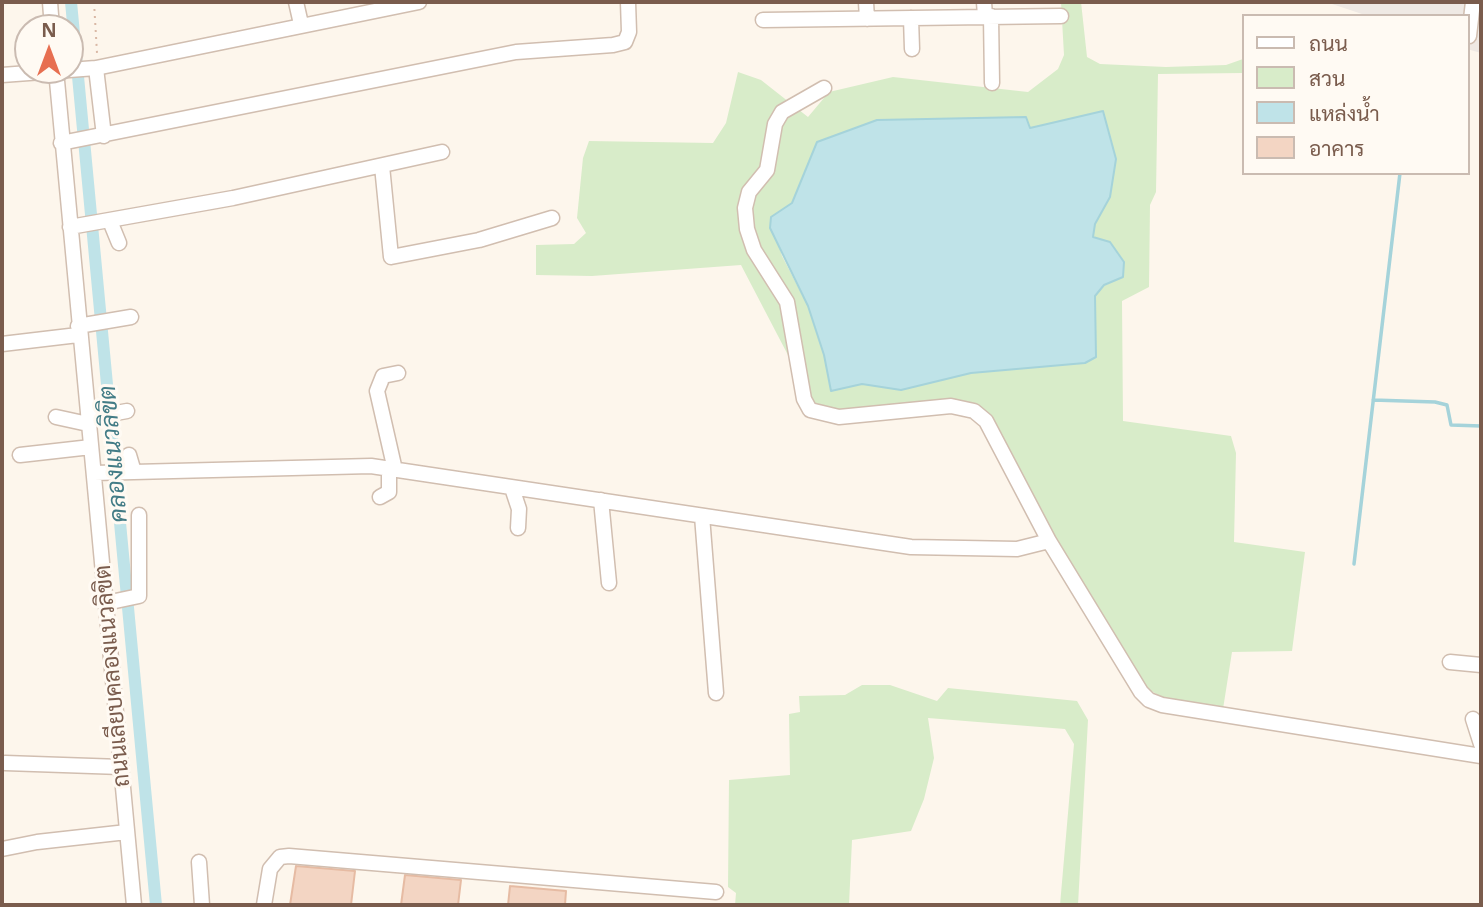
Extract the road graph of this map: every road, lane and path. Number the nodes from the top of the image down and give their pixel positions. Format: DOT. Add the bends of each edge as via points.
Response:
graph roads {
  1 [pos="94,2"];
  2 [pos="296,2"];
  3 [pos="419,2"];
  4 [pos="628,2"];
  5 [pos="866,2"];
  6 [pos="1473,2"];
  7 [pos="381,5"];
  8 [pos="986,11"];
  9 [pos="1061,16"];
  10 [pos="911,18"];
  11 [pos="867,19"];
  12 [pos="764,20"];
  13 [pos="301,24"];
  14 [pos="1469,36"];
  15 [pos="912,49"];
  16 [pos="84,69"];
  17 [pos="92,69"];
  18 [pos="992,83"];
  19 [pos="59,84"];
  20 [pos="824,88"];
  21 [pos="100,137"];
  22 [pos="66,143"];
  23 [pos="442,152"];
  24 [pos="382,166"];
  25 [pos="552,218"];
  26 [pos="105,222"];
  27 [pos="75,227"];
  28 [pos="119,243"];
  29 [pos="131,317"];
  30 [pos="82,329"];
  31 [pos="2,344"];
  32 [pos="398,373"];
  33 [pos="122,412"];
  34 [pos="56,417"];
  35 [pos="92,420"];
  36 [pos="91,447"];
  37 [pos="129,455"];
  38 [pos="20,456"];
  39 [pos="130,472"];
  40 [pos="100,473"];
  41 [pos="389,480"];
  42 [pos="512,488"];
  43 [pos="601,500"];
  44 [pos="139,515"];
  45 [pos="702,516"];
  46 [pos="518,528"];
  47 [pos="1049,541"];
  48 [pos="609,583"];
  49 [pos="112,602"];
  50 [pos="1450,662"];
  51 [pos="1481,665"];
  52 [pos="716,693"];
  53 [pos="1473,719"];
  54 [pos="1481,744"];
  55 [pos="1481,756"];
  56 [pos="5,763"];
  57 [pos="121,767"];
  58 [pos="127,832"];
  59 [pos="2,849"];
  60 [pos="199,862"];
  61 [pos="716,892"];
  62 [pos="134,905"];
  63 [pos="202,905"];
  64 [pos="264,905"];
  1 -- 17 [label="path"];
  2 -- 13 [label="street"];
  3 -- 7 [label="street"];
  4 -- 21 [label="street" via="625,42 516,52"];
  5 -- 11 [label="street"];
  6 -- 14 [label="street"];
  7 -- 13 [label="street"];
  8 -- 9 [label="street"];
  8 -- 10 [label="street"];
  8 -- 18 [label="street"];
  10 -- 11 [label="street"];
  10 -- 15 [label="street"];
  11 -- 12 [label="street"];
  13 -- 17 [label="street"];
  16 -- 17 [label="street"];
  17 -- 21 [label="street"];
  19 -- 22 [label="street, ถนนเลียบคลองแนวลิขิต"];
  20 -- 47 [label="street" via="782,112 773,132 768,170 749,192 745,208 754,250 792,316 804,399 810,410 839,417 951,406 974,411 986,421"];
  21 -- 22 [label="street"];
  22 -- 27 [label="street, ถนนเลียบคลองแนวลิขิต"];
  23 -- 24 [label="street"];
  24 -- 25 [label="street" via="391,257 479,240"];
  24 -- 26 [label="street"];
  26 -- 27 [label="street"];
  26 -- 28 [label="street"];
  27 -- 30 [label="street, ถนนเลียบคลองแนวลิขิต"];
  29 -- 30 [label="street"];
  30 -- 31 [label="street"];
  30 -- 35 [label="street, ถนนเลียบคลองแนวลิขิต"];
  32 -- 41 [label="street" via="383,376 377,391"];
  33 -- 35 [label="street"];
  34 -- 35 [label="street"];
  35 -- 36 [label="street, ถนนเลียบคลองแนวลิขิต"];
  36 -- 38 [label="street"];
  36 -- 40 [label="street, ถนนเลียบคลองแนวลิขิต"];
  37 -- 39 [label="street"];
  39 -- 40 [label="street"];
  39 -- 41 [label="street" via="355,466"];
  40 -- 49 [label="street, ถนนเลียบคลองแนวลิขิต"];
  41 -- 42 [label="street"];
  42 -- 43 [label="street"];
  42 -- 46 [label="street" via="519,509"];
  43 -- 45 [label="street"];
  43 -- 48 [label="street"];
  44 -- 49 [label="street" via="140,590 135,599"];
  45 -- 47 [label="street" via="911,547 1017,549"];
  45 -- 52 [label="street"];
  47 -- 55 [label="street" via="1149,700"];
  49 -- 57 [label="street, ถนนเลียบคลองแนวลิขิต"];
  50 -- 51 [label="street"];
  53 -- 54 [label="street"];
  56 -- 57 [label="street"];
  57 -- 58 [label="street, ถนนเลียบคลองแนวลิขิต"];
  58 -- 59 [label="street"];
  58 -- 62 [label="street, ถนนเลียบคลองแนวลิขิต"];
  60 -- 63 [label="street"];
  61 -- 64 [label="street" via="289,856 280,857 270,869"];
}
